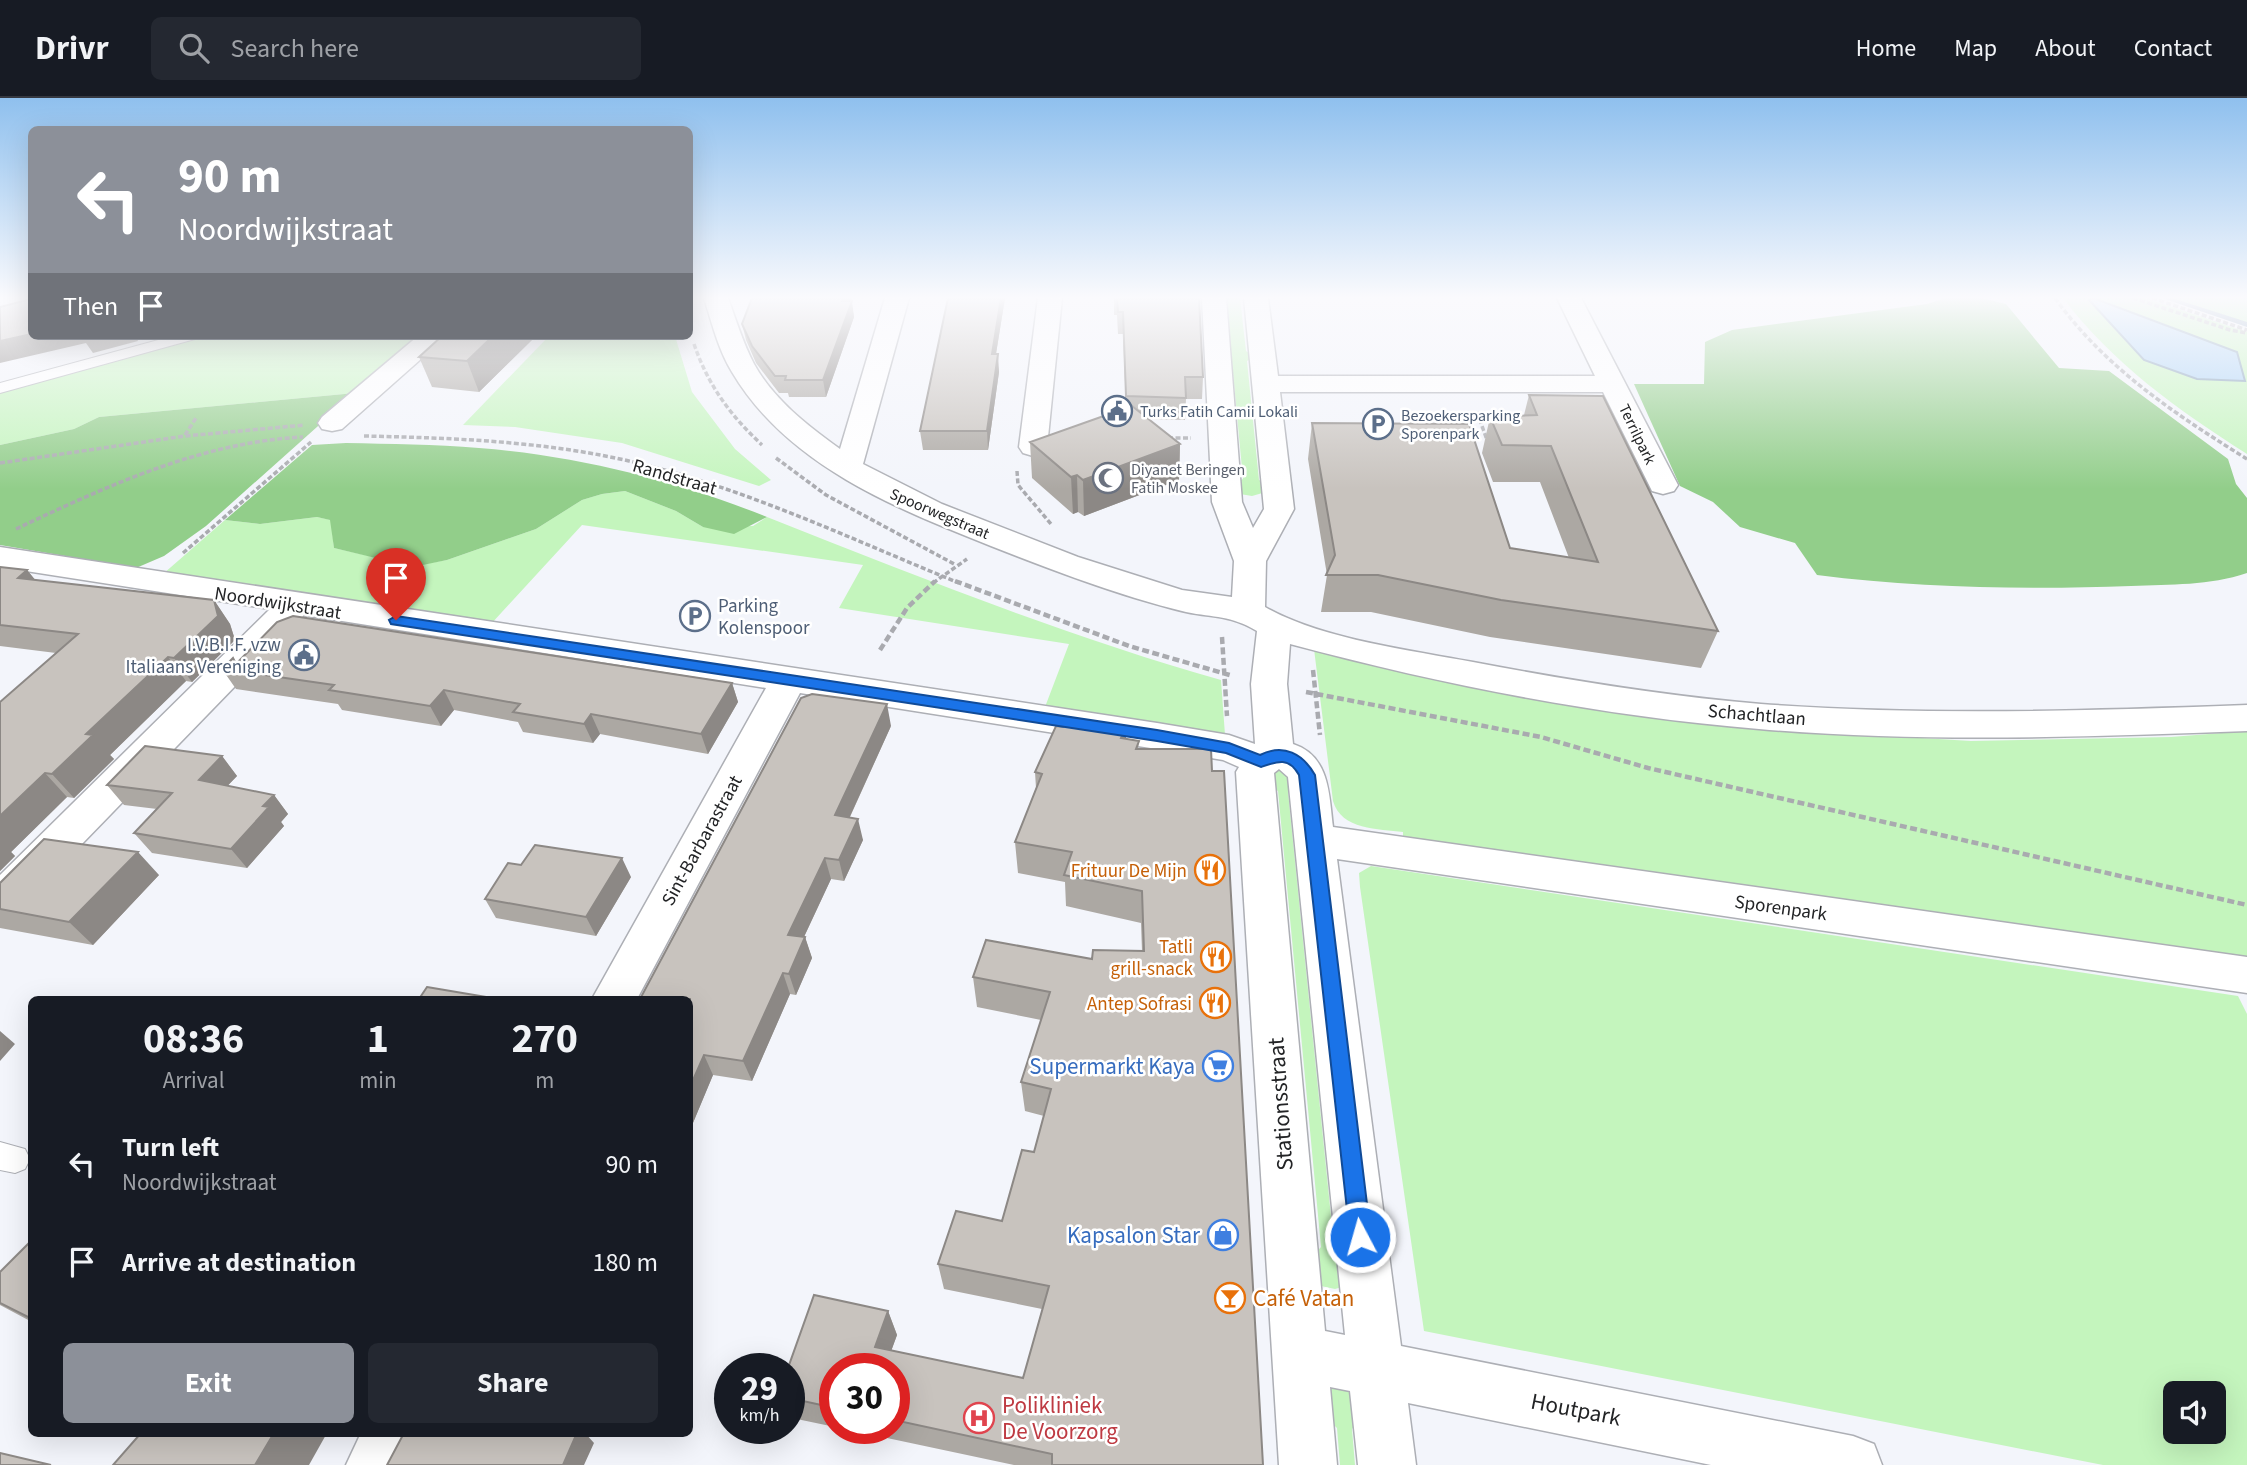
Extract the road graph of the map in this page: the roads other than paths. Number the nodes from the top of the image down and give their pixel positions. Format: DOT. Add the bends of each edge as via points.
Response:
graph roads {
  1 [pos="94,362"];
  2 [pos="404,362"];
  3 [pos="741,362"];
  4 [pos="878,362"];
  5 [pos="1041,362"];
  6 [pos="1218,362"];
  7 [pos="1263,362"];
  8 [pos="1602,362"];
  9 [pos="1266,384"];
  10 [pos="1614,384"];
  11 [pos="0,387"];
  12 [pos="325,429"];
  13 [pos="1028,455"];
  14 [pos="850,460"];
  15 [pos="1662,485"];
  16 [pos="6,544"];
  17 [pos="1250,561"];
  18 [pos="294,604"];
  19 [pos="1261,619"];
  20 [pos="788,681"];
  21 [pos="2247,718"];
  22 [pos="1255,754"];
  23 [pos="1315,840"];
  24 [pos="0,901"];
  25 [pos="2247,975"];
  26 [pos="616,996"];
  27 [pos="1299,1353"];
  28 [pos="1375,1369"];
  29 [pos="390,1437"];
  30 [pos="375,1465"];
  31 [pos="1308,1465"];
  32 [pos="1388,1465"];
  33 [pos="1853,1465"];
  1 -- 11 [label="lane"];
  2 -- 12 [label="street"];
  3 -- 19 [label="street, Spoorwegstraat" via="790,426 859,477 937,514 1049,557 1180,601"];
  4 -- 14 [label="street"];
  5 -- 13 [label="street"];
  6 -- 17 [label="street, Stationsstraat" via="1227,502"];
  7 -- 9 [label="street, Stationsstraat"];
  8 -- 10 [label="street, Terrilpark"];
  9 -- 10 [label="street, Terrilpark"];
  9 -- 17 [label="street, Stationsstraat" via="1279,509"];
  10 -- 15 [label="street, Terrilpark"];
  16 -- 18 [label="street, Noordwijkstraat" via="149,582"];
  17 -- 19 [label="street, Stationsstraat"];
  18 -- 20 [label="street, Noordwijkstraat"];
  18 -- 24 [label="street"];
  19 -- 21 [label="street, Schachtlaan" via="1354,649 1602,697 1744,714 1913,726"];
  19 -- 22 [label="street, Stationsstraat" via="1269,684"];
  20 -- 22 [label="street, Noordwijkstraat"];
  20 -- 26 [label="street, Sint-Barbarastraat"];
  22 -- 23 [label="street" via="1292,758 1301,765 1307,775"];
  22 -- 27 [label="street, Stationsstraat"];
  23 -- 25 [label="street, Sporenpark"];
  23 -- 28 [label="street"];
  27 -- 28 [label="street, Houtpark"];
  27 -- 31 [label="street, Stationsstraat"];
  28 -- 32 [label="street"];
  28 -- 33 [label="street, Houtpark"];
  29 -- 30 [label="street"];
}
